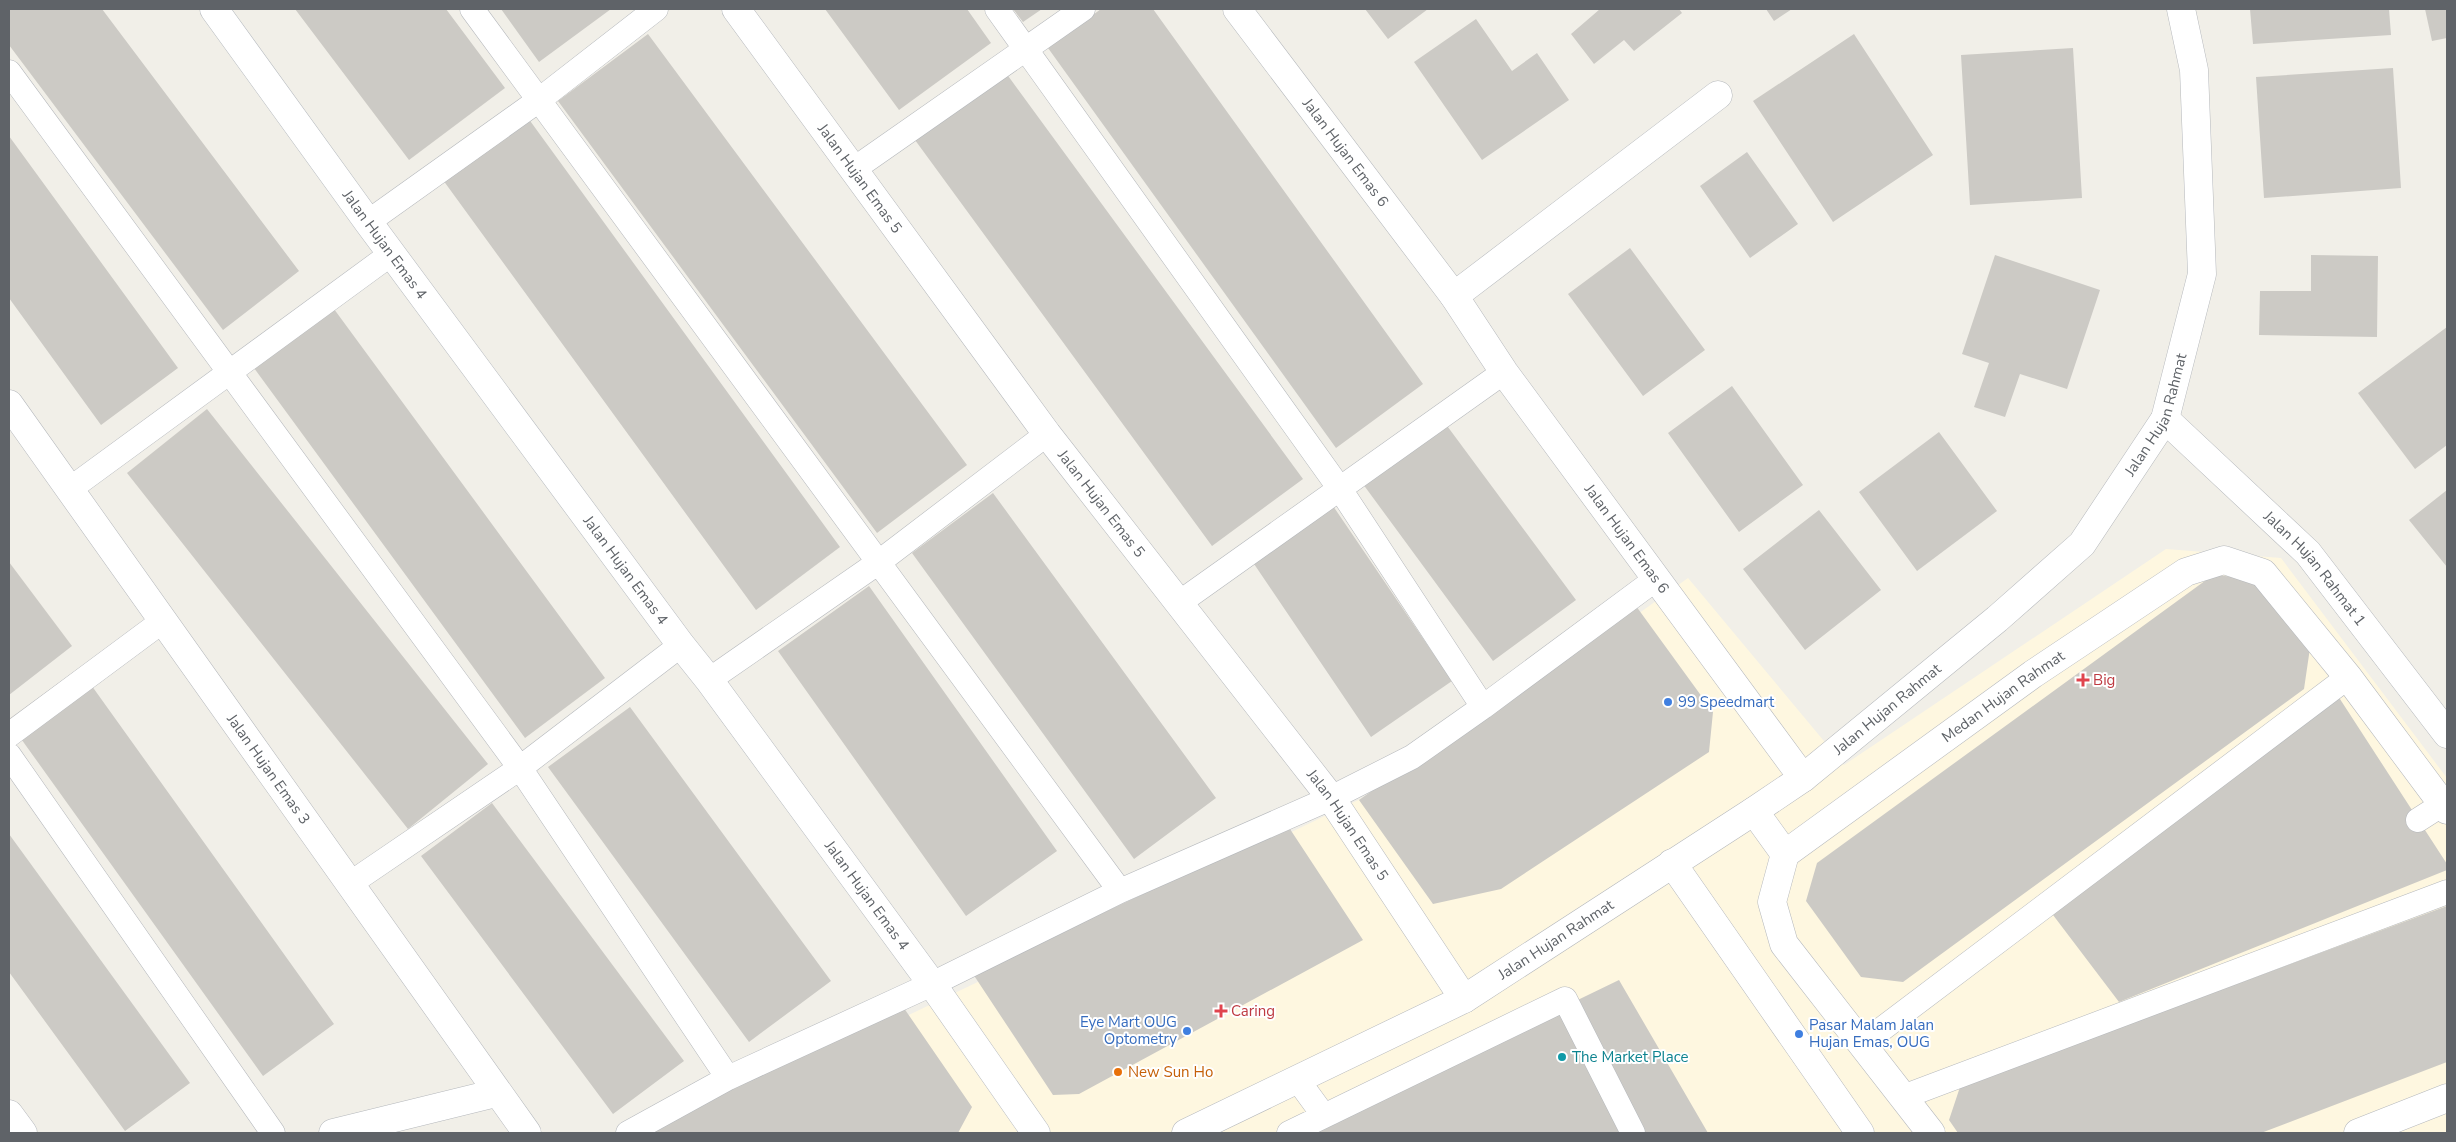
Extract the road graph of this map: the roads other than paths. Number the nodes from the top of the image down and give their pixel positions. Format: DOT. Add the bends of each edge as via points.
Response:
graph roads {
  1 [pos="214,9"];
  2 [pos="472,9"];
  3 [pos="656,9"];
  4 [pos="736,9"];
  5 [pos="997,9"];
  6 [pos="1083,9"];
  7 [pos="1237,9"];
  8 [pos="2182,9"];
  9 [pos="1028,49"];
  10 [pos="9,72"];
  11 [pos="1718,94"];
  12 [pos="540,100"];
  13 [pos="854,169"];
  14 [pos="368,222"];
  15 [pos="391,254"];
  16 [pos="1454,296"];
  17 [pos="229,371"];
  18 [pos="1504,372"];
  19 [pos="9,404"];
  20 [pos="2165,419"];
  21 [pos="1047,434"];
  22 [pos="70,489"];
  23 [pos="1340,489"];
  24 [pos="879,562"];
  25 [pos="1656,579"];
  26 [pos="1179,603"];
  27 [pos="164,620"];
  28 [pos="681,645"];
  29 [pos="2348,677"];
  30 [pos="710,680"];
  31 [pos="1484,707"];
  32 [pos="2447,734"];
  33 [pos="9,735"];
  34 [pos="9,755"];
  35 [pos="520,768"];
  36 [pos="1803,778"];
  37 [pos="1331,798"];
  38 [pos="2445,807"];
  39 [pos="1754,811"];
  40 [pos="2418,820"];
  41 [pos="1785,854"];
  42 [pos="1672,863"];
  43 [pos="351,883"];
  44 [pos="1120,891"];
  45 [pos="2447,892"];
  46 [pos="932,984"];
  47 [pos="1464,999"];
  48 [pos="1862,1044"];
  49 [pos="728,1078"];
  50 [pos="1297,1079"];
  51 [pos="496,1093"];
  52 [pos="1903,1097"];
  53 [pos="2447,1098"];
  54 [pos="9,1114"];
  55 [pos="1324,1116"];
  56 [pos="23,1133"];
  57 [pos="273,1133"];
  58 [pos="333,1133"];
  59 [pos="527,1133"];
  60 [pos="628,1133"];
  61 [pos="1036,1133"];
  62 [pos="1186,1133"];
  63 [pos="1289,1133"];
  64 [pos="1633,1133"];
  65 [pos="1860,1133"];
  66 [pos="1931,1133"];
  67 [pos="2358,1133"];
  1 -- 14 [label="street, Jalan Hujan Emas 4"];
  2 -- 12 [label="lane"];
  3 -- 12 [label="lane"];
  4 -- 13 [label="street, Jalan Hujan Emas 5"];
  5 -- 9 [label="lane"];
  6 -- 9 [label="lane"];
  7 -- 16 [label="street, Jalan Hujan Emas 6"];
  8 -- 20 [label="street, Jalan Hujan Rahmat" via="2194,70 2202,274"];
  9 -- 13 [label="lane"];
  9 -- 23 [label="lane"];
  10 -- 17 [label="lane"];
  11 -- 16 [label="street"];
  12 -- 14 [label="lane"];
  12 -- 24 [label="lane"];
  13 -- 21 [label="street, Jalan Hujan Emas 5"];
  14 -- 15 [label="street, Jalan Hujan Emas 4"];
  15 -- 17 [label="lane"];
  15 -- 28 [label="street, Jalan Hujan Emas 4"];
  16 -- 18 [label="street, Jalan Hujan Emas 6"];
  17 -- 22 [label="lane"];
  17 -- 35 [label="lane"];
  18 -- 23 [label="lane"];
  18 -- 25 [label="street, Jalan Hujan Emas 6"];
  19 -- 22 [label="street, Jalan Hujan Emas 3"];
  20 -- 32 [label="street, Jalan Hujan Rahmat 1" via="2308,553"];
  20 -- 36 [label="street, Jalan Hujan Rahmat" via="2082,544 1997,619"];
  21 -- 24 [label="lane"];
  21 -- 26 [label="street, Jalan Hujan Emas 5"];
  22 -- 27 [label="street, Jalan Hujan Emas 3"];
  23 -- 26 [label="lane"];
  23 -- 31 [label="lane"];
  24 -- 30 [label="lane"];
  24 -- 44 [label="lane"];
  25 -- 31 [label="lane"];
  25 -- 36 [label="street, Jalan Hujan Emas 6"];
  26 -- 37 [label="street, Jalan Hujan Emas 5"];
  27 -- 33 [label="lane"];
  27 -- 43 [label="street, Jalan Hujan Emas 3"];
  28 -- 30 [label="street, Jalan Hujan Emas 4"];
  28 -- 35 [label="lane"];
  29 -- 38 [label="street, Medan Hujan Rahmat"];
  29 -- 41 [label="street, Medan Hujan Rahmat" via="2263,573 2224,560 2186,572 2033,674"];
  29 -- 48 [label="lane"];
  30 -- 46 [label="street, Jalan Hujan Emas 4"];
  31 -- 37 [label="lane" via="1412,757"];
  34 -- 57 [label="lane"];
  35 -- 43 [label="lane"];
  35 -- 49 [label="lane"];
  36 -- 39 [label="street, Jalan Hujan Rahmat"];
  37 -- 44 [label="lane"];
  37 -- 47 [label="street, Jalan Hujan Emas 5"];
  38 -- 40 [label="lane"];
  39 -- 41 [label="street"];
  39 -- 42 [label="street, Jalan Hujan Rahmat"];
  41 -- 48 [label="street" via="1772,902 1784,944"];
  42 -- 47 [label="street, Jalan Hujan Rahmat"];
  42 -- 65 [label="street"];
  43 -- 51 [label="street, Jalan Hujan Emas 3"];
  44 -- 46 [label="lane"];
  45 -- 52 [label="lane"];
  46 -- 49 [label="lane"];
  46 -- 61 [label="street, Jalan Hujan Emas 4"];
  47 -- 50 [label="street, Jalan Hujan Rahmat"];
  48 -- 52 [label="street"];
  49 -- 60 [label="lane"];
  50 -- 55 [label="lane"];
  50 -- 62 [label="street, Jalan Hujan Rahmat"];
  51 -- 58 [label="street"];
  51 -- 59 [label="street, Jalan Hujan Emas 3"];
  52 -- 66 [label="street"];
  53 -- 67 [label="street"];
  54 -- 56 [label="street"];
  55 -- 63 [label="lane"];
  55 -- 64 [label="lane" via="1565,998"];
}
